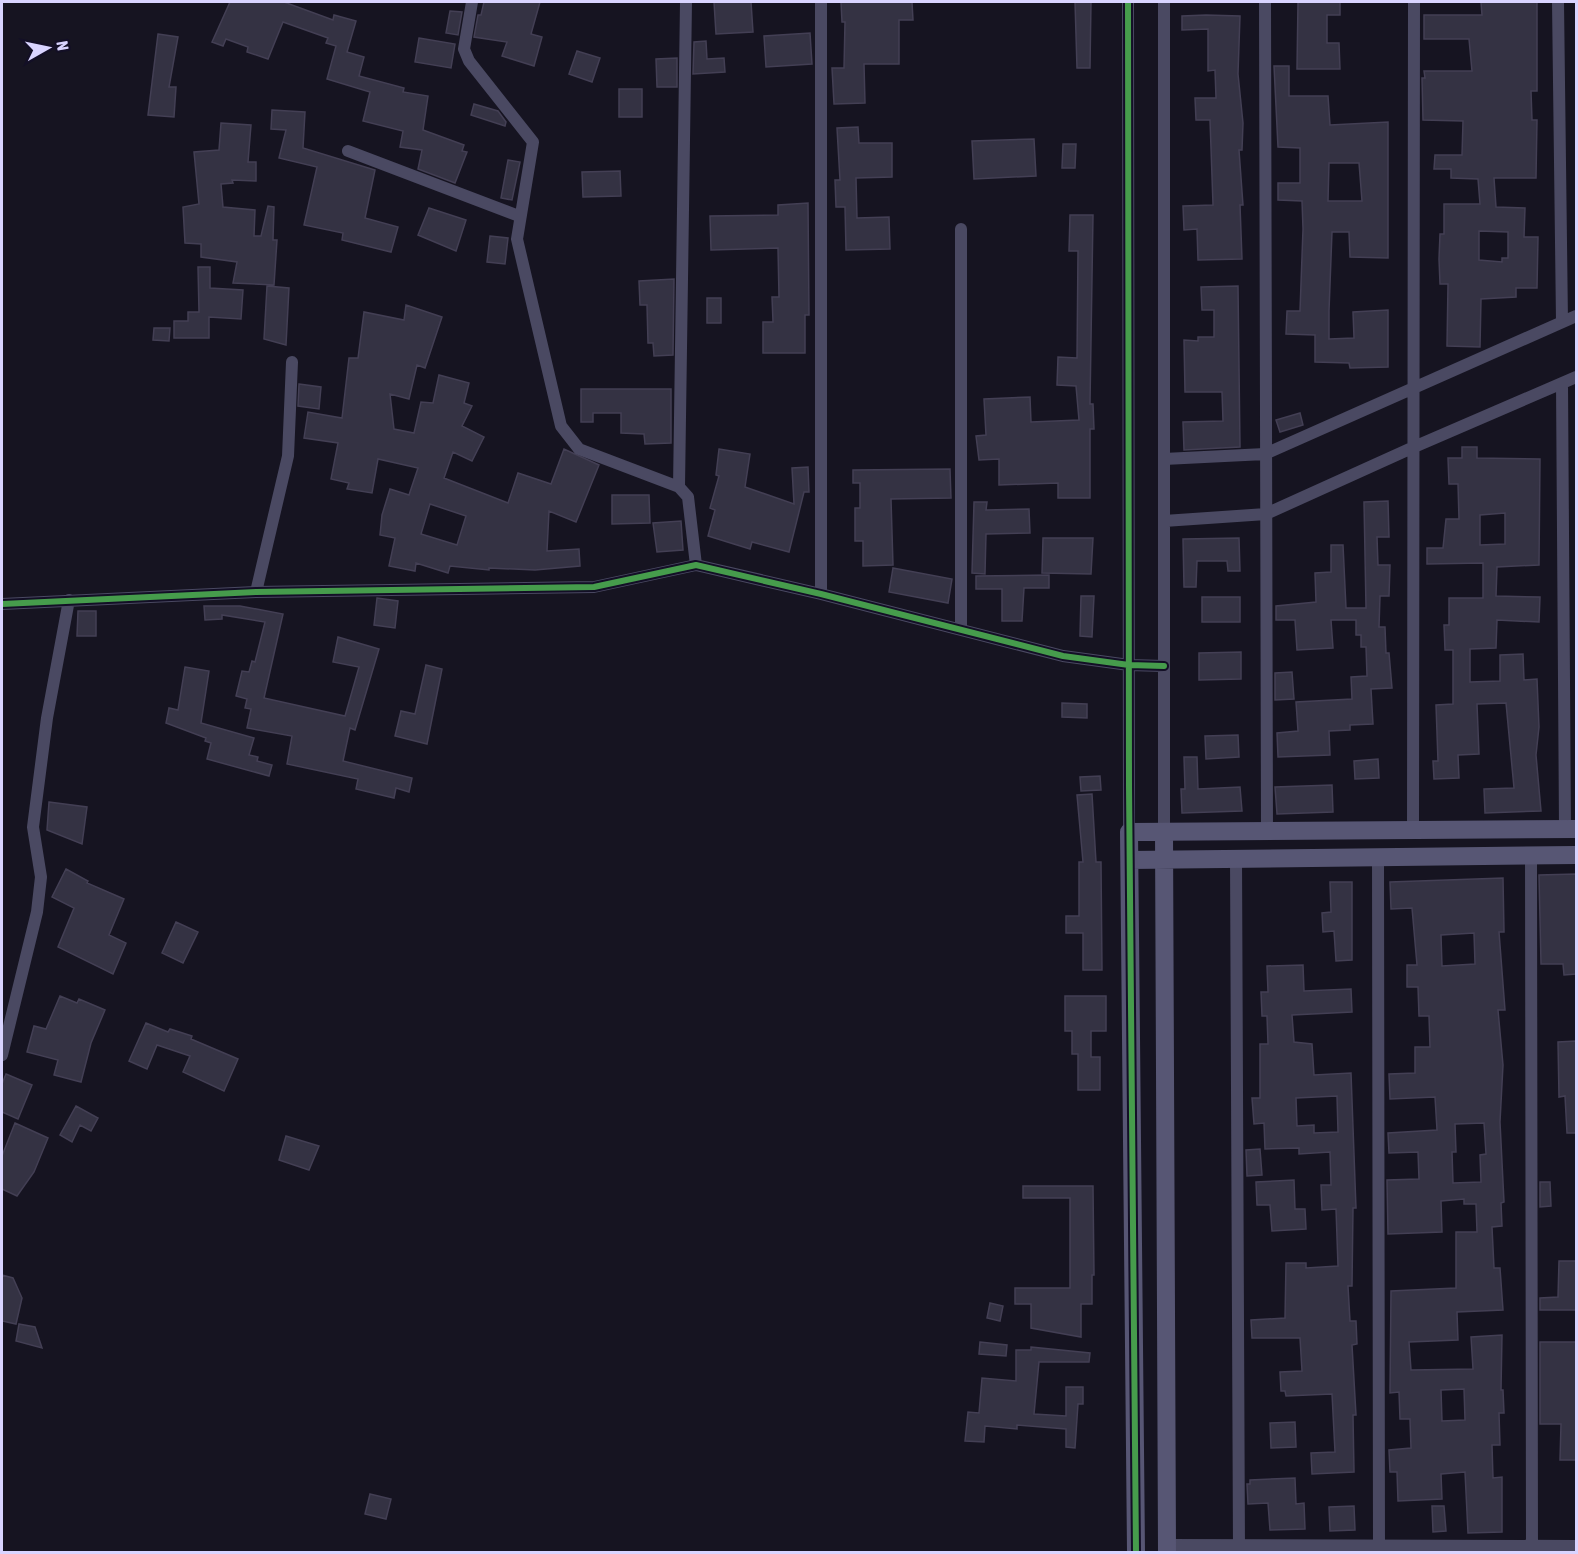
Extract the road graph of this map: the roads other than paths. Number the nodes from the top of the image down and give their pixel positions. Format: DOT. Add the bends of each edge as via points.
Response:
graph roads {
  1 [pos="472,2"];
  2 [pos="686,2"];
  3 [pos="821,2"];
  4 [pos="1128,2"];
  5 [pos="1164,2"];
  6 [pos="1265,2"];
  7 [pos="1414,2"];
  8 [pos="1558,2"];
  9 [pos="348,151"];
  10 [pos="519,216"];
  11 [pos="961,229"];
  12 [pos="1576,316"];
  13 [pos="1562,322"];
  14 [pos="292,362"];
  15 [pos="1576,377"];
  16 [pos="1562,383"];
  17 [pos="1414,388"];
  18 [pos="1414,447"];
  19 [pos="1265,454"];
  20 [pos="1164,459"];
  21 [pos="679,487"];
  22 [pos="1266,514"];
  23 [pos="1164,522"];
  24 [pos="696,565"];
  25 [pos="256,592"];
  26 [pos="821,594"];
  27 [pos="69,600"];
  28 [pos="2,604"];
  29 [pos="961,629"];
  30 [pos="1129,665"];
  31 [pos="1164,666"];
  32 [pos="1571,829"];
  33 [pos="1266,830"];
  34 [pos="1413,830"];
  35 [pos="1130,832"];
  36 [pos="1164,832"];
  37 [pos="1531,855"];
  38 [pos="1576,855"];
  39 [pos="1378,857"];
  40 [pos="1164,858"];
  41 [pos="1236,858"];
  42 [pos="1130,860"];
  43 [pos="2,1055"];
  44 [pos="1576,1546"];
  45 [pos="1167,1549"];
  46 [pos="1239,1549"];
  47 [pos="1379,1549"];
  48 [pos="1532,1549"];
  49 [pos="1136,1552"];
  1 -- 10 [label="street" via="464,49 533,142"];
  2 -- 21 [label="street"];
  3 -- 26 [label="street"];
  4 -- 30 [label="street"];
  5 -- 20 [label="street"];
  6 -- 19 [label="street"];
  7 -- 17 [label="street"];
  8 -- 13 [label="street"];
  9 -- 10 [label="street"];
  10 -- 21 [label="street" via="517,239 561,426 579,449"];
  11 -- 29 [label="street"];
  12 -- 13 [label="street"];
  13 -- 17 [label="street"];
  14 -- 25 [label="street" via="288,456"];
  15 -- 16 [label="street"];
  16 -- 18 [label="street"];
  16 -- 32 [label="street"];
  17 -- 18 [label="street"];
  17 -- 19 [label="street"];
  18 -- 22 [label="street"];
  18 -- 34 [label="street"];
  19 -- 20 [label="street"];
  19 -- 22 [label="street"];
  20 -- 23 [label="street"];
  21 -- 24 [label="street" via="688,497"];
  22 -- 23 [label="street"];
  22 -- 33 [label="street"];
  23 -- 31 [label="street"];
  24 -- 25 [label="street" via="594,587"];
  24 -- 26 [label="street"];
  25 -- 27 [label="street"];
  26 -- 29 [label="street"];
  27 -- 28 [label="street"];
  27 -- 43 [label="street" via="47,718 33,827 41,877 37,912"];
  29 -- 30 [label="street" via="1063,656"];
  30 -- 31 [label="street"];
  30 -- 35 [label="street"];
  31 -- 36 [label="street"];
  32 -- 34 [label="street"];
  33 -- 34 [label="street"];
  33 -- 36 [label="street"];
  35 -- 36 [label="street"];
  35 -- 42 [label="street"];
  36 -- 40 [label="street"];
  37 -- 38 [label="street"];
  37 -- 39 [label="street"];
  37 -- 48 [label="street"];
  39 -- 41 [label="street"];
  39 -- 47 [label="street"];
  40 -- 41 [label="street"];
  40 -- 42 [label="street"];
  40 -- 45 [label="street"];
  41 -- 46 [label="street"];
  42 -- 49 [label="street"];
  44 -- 48 [label="street"];
  45 -- 46 [label="street"];
  46 -- 47 [label="street"];
  47 -- 48 [label="street"];
}
